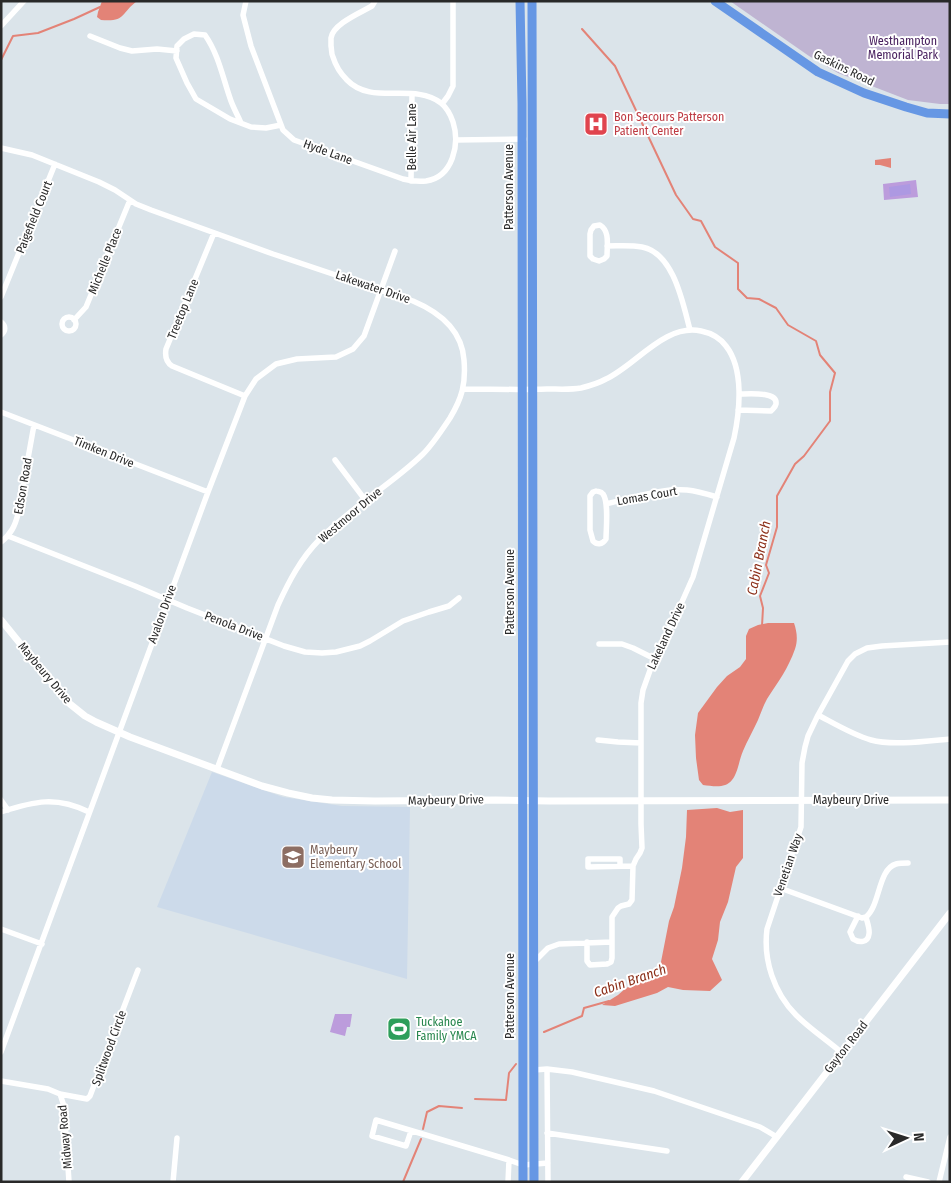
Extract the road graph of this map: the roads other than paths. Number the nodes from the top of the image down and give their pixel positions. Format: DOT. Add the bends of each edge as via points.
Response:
graph roads {
  1 [pos="24,1"];
  2 [pos="246,1"];
  3 [pos="375,1"];
  4 [pos="453,1"];
  5 [pos="520,1"];
  6 [pos="532,1"];
  7 [pos="715,1"];
  8 [pos="1,26"];
  9 [pos="90,36"];
  10 [pos="177,51"];
  11 [pos="412,94"];
  12 [pos="442,104"];
  13 [pos="950,114"];
  14 [pos="241,123"];
  15 [pos="281,125"];
  16 [pos="522,139"];
  17 [pos="533,139"];
  18 [pos="456,140"];
  19 [pos="1,148"];
  20 [pos="55,164"];
  21 [pos="411,181"];
  22 [pos="130,200"];
  23 [pos="214,233"];
  24 [pos="607,246"];
  25 [pos="395,251"];
  26 [pos="381,290"];
  27 [pos="1,297"];
  28 [pos="74,320"];
  29 [pos="1,322"];
  30 [pos="690,330"];
  31 [pos="1,335"];
  32 [pos="463,389"];
  33 [pos="522,390"];
  34 [pos="533,390"];
  35 [pos="738,394"];
  36 [pos="245,396"];
  37 [pos="738,410"];
  38 [pos="1,412"];
  39 [pos="34,425"];
  40 [pos="335,460"];
  41 [pos="208,492"];
  42 [pos="717,497"];
  43 [pos="366,501"];
  44 [pos="606,504"];
  45 [pos="8,536"];
  46 [pos="1,542"];
  47 [pos="459,598"];
  48 [pos="168,600"];
  49 [pos="1,621"];
  50 [pos="266,639"];
  51 [pos="950,642"];
  52 [pos="598,644"];
  53 [pos="655,659"];
  54 [pos="818,715"];
  55 [pos="119,732"];
  56 [pos="950,739"];
  57 [pos="598,740"];
  58 [pos="640,743"];
  59 [pos="217,769"];
  60 [pos="1,800"];
  61 [pos="523,800"];
  62 [pos="534,800"];
  63 [pos="641,800"];
  64 [pos="802,800"];
  65 [pos="950,800"];
  66 [pos="8,810"];
  67 [pos="1,812"];
  68 [pos="89,812"];
  69 [pos="908,863"];
  70 [pos="620,866"];
  71 [pos="633,866"];
  72 [pos="780,888"];
  73 [pos="950,913"];
  74 [pos="858,916"];
  75 [pos="866,917"];
  76 [pos="1,929"];
  77 [pos="587,942"];
  78 [pos="612,942"];
  79 [pos="42,944"];
  80 [pos="534,962"];
  81 [pos="138,970"];
  82 [pos="1,1052"];
  83 [pos="842,1052"];
  84 [pos="547,1069"];
  85 [pos="534,1070"];
  86 [pos="1,1081"];
  87 [pos="60,1094"];
  88 [pos="411,1131"];
  89 [pos="548,1133"];
  90 [pos="777,1137"];
  91 [pos="950,1137"];
  92 [pos="177,1138"];
  93 [pos="949,1148"];
  94 [pos="667,1151"];
  95 [pos="509,1160"];
  96 [pos="548,1163"];
  97 [pos="534,1164"];
  98 [pos="523,1165"];
  99 [pos="906,1177"];
  100 [pos="69,1182"];
  101 [pos="173,1182"];
  102 [pos="508,1182"];
  103 [pos="523,1182"];
  104 [pos="534,1182"];
  105 [pos="548,1182"];
  106 [pos="742,1182"];
  107 [pos="928,1182"];
  108 [pos="939,1182"];
  1 -- 8 [label="street"];
  2 -- 15 [label="street, Hyde Lane" via="243,15 251,46"];
  3 -- 11 [label="street" via="334,31 331,37 332,56 339,72 352,86 367,92"];
  4 -- 12 [label="street" via="453,86"];
  5 -- 16 [label="main road, Patterson Avenue"];
  6 -- 17 [label="main road, Patterson Avenue"];
  7 -- 13 [label="main road, Gaskins Road" via="830,78 906,108"];
  9 -- 10 [label="street" via="132,51"];
  10 -- 14 [label="street" via="176,58 196,99"];
  10 -- 14 [label="street" via="177,46 184,39 194,34 205,35"];
  11 -- 12 [label="street" via="426,96"];
  11 -- 21 [label="street, Belle Air Lane"];
  12 -- 18 [label="street" via="451,117"];
  14 -- 15 [label="street" via="266,128"];
  15 -- 21 [label="street, Hyde Lane" via="294,140"];
  16 -- 17 [label="street"];
  16 -- 18 [label="street"];
  16 -- 33 [label="main road, Patterson Avenue"];
  17 -- 34 [label="main road, Patterson Avenue"];
  18 -- 21 [label="street, Hyde Lane" via="452,158 444,171 432,180"];
  19 -- 20 [label="street, Lakewater Drive"];
  20 -- 22 [label="street, Lakewater Drive" via="109,187"];
  20 -- 27 [label="street, Paigefield Court"];
  22 -- 23 [label="street, Lakewater Drive"];
  22 -- 28 [label="street, Michelle Place" via="86,307"];
  23 -- 26 [label="street, Lakewater Drive"];
  23 -- 36 [label="street, Treetop Lane" via="165,354 172,366"];
  24 -- 24 [label="street" via="604,259 592,258 590,234 594,226 604,227"];
  24 -- 30 [label="street" via="643,247 664,259 680,294"];
  25 -- 26 [label="street, Avalon Drive"];
  26 -- 32 [label="street, Lakewater Drive" via="428,308 445,320 464,354 466,375"];
  26 -- 36 [label="street, Avalon Drive" via="364,336 354,349 336,357 297,359 276,364 256,379"];
  29 -- 31 [label="street" via="5,331"];
  30 -- 34 [label="street" via="680,331 652,346 606,379 581,388"];
  30 -- 35 [label="street, Lakeland Drive" via="708,332 724,342 736,364"];
  32 -- 33 [label="street"];
  32 -- 43 [label="street, Westmoor Drive" via="447,422 425,452"];
  33 -- 34 [label="street"];
  33 -- 61 [label="main road, Patterson Avenue"];
  34 -- 62 [label="main road, Patterson Avenue"];
  35 -- 37 [label="street, Lakeland Drive"];
  35 -- 37 [label="street" via="770,395 776,403 770,411"];
  36 -- 41 [label="street, Avalon Drive"];
  37 -- 42 [label="street, Lakeland Drive" via="734,438"];
  38 -- 39 [label="street, Timken Drive"];
  39 -- 41 [label="street, Timken Drive"];
  39 -- 45 [label="street, Edson Road" via="18,514"];
  40 -- 43 [label="street"];
  41 -- 48 [label="street, Avalon Drive"];
  42 -- 44 [label="street, Lomas Court" via="688,490 670,490"];
  42 -- 53 [label="street, Lakeland Drive" via="693,577"];
  43 -- 50 [label="street, Westmoor Drive" via="306,555 285,588"];
  44 -- 44 [label="street, Lomas Court" via="601,492 591,494 591,539 597,544 606,539"];
  45 -- 46 [label="street, Edson Road"];
  45 -- 48 [label="street, Penola Drive"];
  47 -- 50 [label="street, Penola Drive" via="448,606 403,621 350,650 305,652"];
  48 -- 50 [label="street, Penola Drive"];
  48 -- 55 [label="street, Avalon Drive"];
  49 -- 55 [label="street, Maybeury Drive" via="70,704 85,716"];
  50 -- 59 [label="street, Westmoor Drive"];
  51 -- 54 [label="street, Venetian Way" via="867,648 848,661"];
  52 -- 53 [label="street" via="622,644"];
  53 -- 58 [label="street, Lakeland Drive" via="643,690"];
  54 -- 56 [label="street" via="873,741"];
  54 -- 64 [label="street, Venetian Way" via="804,752"];
  55 -- 59 [label="street, Maybeury Drive"];
  55 -- 68 [label="street, Avalon Drive"];
  57 -- 58 [label="street"];
  58 -- 63 [label="street, Lakeland Drive"];
  59 -- 61 [label="street, Maybeury Drive" via="277,790 312,798"];
  60 -- 66 [label="street"];
  61 -- 62 [label="street, Maybeury Drive"];
  61 -- 98 [label="main road, Patterson Avenue"];
  62 -- 63 [label="street, Maybeury Drive"];
  62 -- 80 [label="main road, Patterson Avenue"];
  63 -- 64 [label="street, Maybeury Drive"];
  63 -- 71 [label="street, Lakeland Drive" via="642,848"];
  64 -- 65 [label="street, Maybeury Drive"];
  64 -- 72 [label="street, Venetian Way" via="801,827"];
  66 -- 67 [label="street"];
  66 -- 68 [label="street" via="40,802 57,802"];
  68 -- 79 [label="street, Avalon Drive"];
  69 -- 75 [label="street" via="897,864 888,870 870,915"];
  70 -- 70 [label="street" via="620,858 588,859 588,867"];
  70 -- 71 [label="street"];
  71 -- 78 [label="street, Lakeland Drive" via="632,900 613,914"];
  72 -- 74 [label="street"];
  72 -- 83 [label="street, Venetian Way" via="765,939 771,975 796,1015"];
  73 -- 83 [label="street, Gayton Road"];
  74 -- 75 [label="street"];
  74 -- 75 [label="street" via="850,932 859,942 868,937"];
  76 -- 79 [label="street"];
  77 -- 78 [label="street"];
  77 -- 78 [label="street, Lakeland Drive" via="590,965 611,962"];
  77 -- 80 [label="street" via="551,946"];
  79 -- 82 [label="street, Avalon Drive"];
  80 -- 85 [label="main road, Patterson Avenue"];
  81 -- 87 [label="street, Splitwood Circle" via="92,1093 87,1099"];
  83 -- 90 [label="street, Gayton Road"];
  84 -- 85 [label="street"];
  84 -- 89 [label="street"];
  84 -- 90 [label="street" via="654,1091"];
  85 -- 97 [label="main road, Patterson Avenue"];
  86 -- 87 [label="street, Midway Road"];
  87 -- 100 [label="street, Midway Road" via="64,1106"];
  88 -- 88 [label="street" via="376,1120 372,1136 406,1146"];
  88 -- 95 [label="street"];
  89 -- 94 [label="street"];
  89 -- 96 [label="street"];
  90 -- 106 [label="street, Gayton Road"];
  91 -- 93 [label="street"];
  92 -- 101 [label="street"];
  93 -- 108 [label="street"];
  95 -- 98 [label="street"];
  95 -- 102 [label="street"];
  96 -- 97 [label="street"];
  96 -- 105 [label="street"];
  97 -- 98 [label="street"];
  97 -- 104 [label="main road, Patterson Avenue"];
  98 -- 103 [label="main road, Patterson Avenue"];
  99 -- 107 [label="street"];
}
